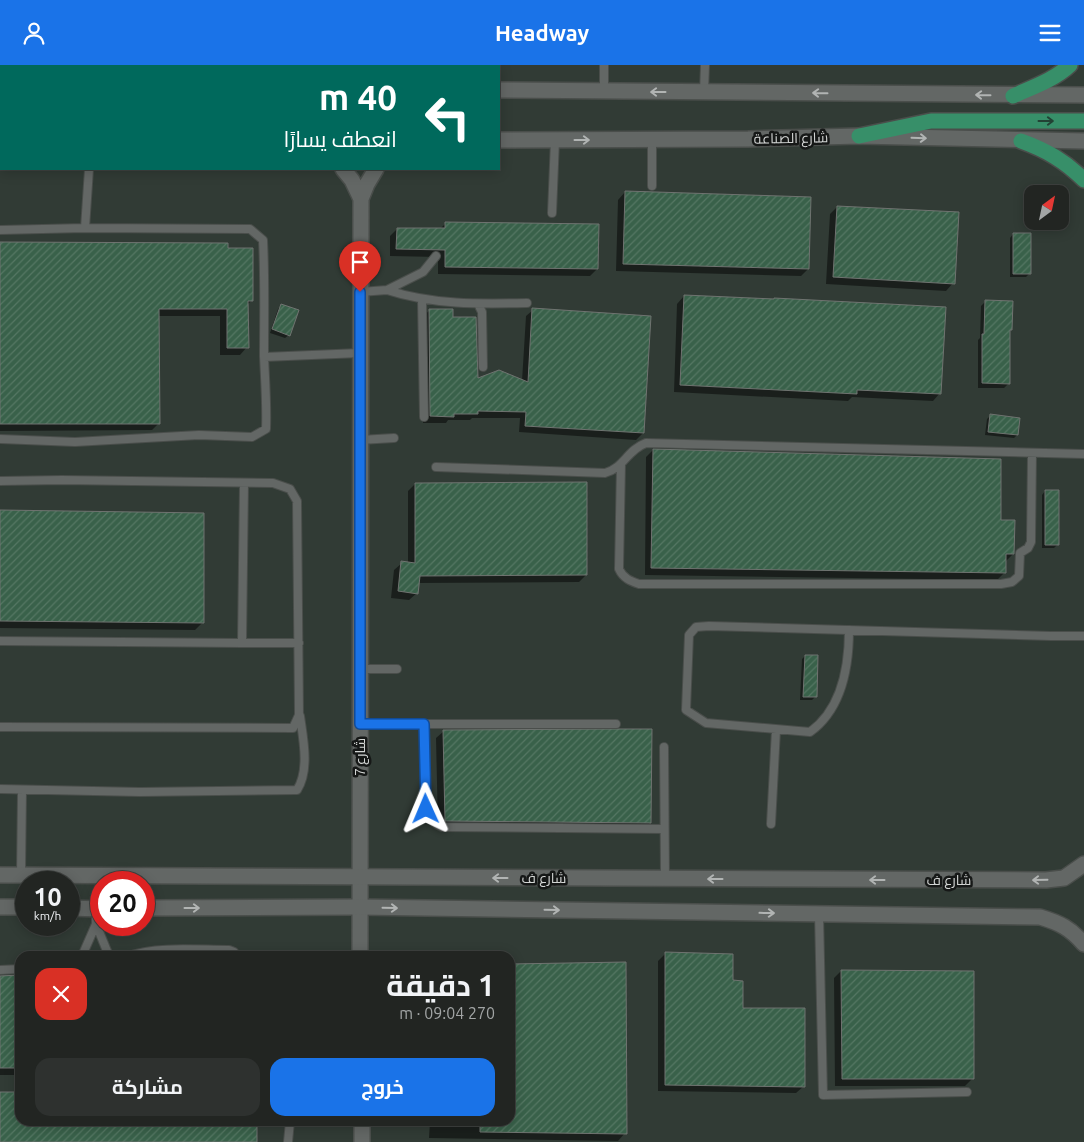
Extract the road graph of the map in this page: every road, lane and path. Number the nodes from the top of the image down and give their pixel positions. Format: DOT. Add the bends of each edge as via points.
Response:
graph roads {
  1 [pos="604,65"];
  2 [pos="705,65"];
  3 [pos="1070,65"];
  4 [pos="500,90"];
  5 [pos="604,91"];
  6 [pos="704,92"];
  7 [pos="1084,95"];
  8 [pos="1013,96"];
  9 [pos="1084,121"];
  10 [pos="859,136"];
  11 [pos="652,139"];
  12 [pos="500,140"];
  13 [pos="555,140"];
  14 [pos="1021,141"];
  15 [pos="1084,141"];
  16 [pos="89,170"];
  17 [pos="344,170"];
  18 [pos="375,170"];
  19 [pos="1084,180"];
  20 [pos="652,186"];
  21 [pos="361,199"];
  22 [pos="552,213"];
  23 [pos="85,228"];
  24 [pos="0,229"];
  25 [pos="436,256"];
  26 [pos="387,290"];
  27 [pos="360,292"];
  28 [pos="422,300"];
  29 [pos="527,303"];
  30 [pos="478,304"];
  31 [pos="360,353"];
  32 [pos="264,357"];
  33 [pos="483,367"];
  34 [pos="424,417"];
  35 [pos="394,438"];
  36 [pos="0,439"];
  37 [pos="360,440"];
  38 [pos="1032,453"];
  39 [pos="1084,454"];
  40 [pos="621,465"];
  41 [pos="436,467"];
  42 [pos="0,481"];
  43 [pos="244,483"];
  44 [pos="849,630"];
  45 [pos="1084,636"];
  46 [pos="0,641"];
  47 [pos="242,643"];
  48 [pos="299,643"];
  49 [pos="360,669"];
  50 [pos="397,669"];
  51 [pos="300,715"];
  52 [pos="360,724"];
  53 [pos="424,724"];
  54 [pos="616,724"];
  55 [pos="0,727"];
  56 [pos="776,730"];
  57 [pos="664,747"];
  58 [pos="0,789"];
  59 [pos="22,790"];
  60 [pos="771,824"];
  61 [pos="664,829"];
  62 [pos="1084,864"];
  63 [pos="22,871"];
  64 [pos="0,875"];
  65 [pos="15,875"];
  66 [pos="80,875"];
  67 [pos="359,877"];
  68 [pos="665,878"];
  69 [pos="0,907"];
  70 [pos="15,907"];
  71 [pos="359,907"];
  72 [pos="155,908"];
  73 [pos="819,913"];
  74 [pos="91,936"];
  75 [pos="101,936"];
  76 [pos="1084,944"];
  77 [pos="84,951"];
  78 [pos="107,951"];
  79 [pos="154,951"];
  80 [pos="232,951"];
  81 [pos="360,951"];
  82 [pos="15,969"];
  83 [pos="0,970"];
  84 [pos="967,1092"];
  85 [pos="290,1126"];
  86 [pos="362,1126"];
  87 [pos="288,1142"];
  88 [pos="362,1142"];
  1 -- 5 [label="lane"];
  2 -- 6 [label="lane"];
  3 -- 8 [label="main road" via="1039,85"];
  4 -- 5 [label="street"];
  6 -- 5 [label="street, one-way"];
  8 -- 6 [label="street, one-way"];
  7 -- 8 [label="street"];
  10 -- 9 [label="main road, one-way" via="931,121"];
  10 -- 11 [label="street, شارع الصناعة"];
  10 -- 14 [label="street, شارع الصناعة, one-way"];
  13 -- 11 [label="street, شارع الصناعة, one-way"];
  11 -- 20 [label="lane"];
  12 -- 13 [label="street, شارع الصناعة"];
  13 -- 22 [label="lane"];
  14 -- 15 [label="street, شارع الصناعة"];
  14 -- 19 [label="main road" via="1066,162"];
  16 -- 23 [label="lane"];
  17 -- 21 [label="street, شارع 7"];
  18 -- 21 [label="street, شارع 7"];
  21 -- 27 [label="street, شارع 7"];
  23 -- 24 [label="lane"];
  23 -- 32 [label="lane" via="250,229 264,240"];
  25 -- 26 [label="lane" via="423,272"];
  26 -- 27 [label="lane"];
  26 -- 28 [label="lane"];
  27 -- 31 [label="street, شارع 7"];
  28 -- 30 [label="lane"];
  28 -- 34 [label="lane"];
  29 -- 30 [label="lane"];
  30 -- 33 [label="lane" via="482,312"];
  31 -- 32 [label="lane"];
  31 -- 37 [label="street, شارع 7"];
  32 -- 36 [label="lane" via="266,429 252,437 200,435 75,442"];
  35 -- 37 [label="lane"];
  37 -- 49 [label="street, شارع 7"];
  38 -- 39 [label="lane"];
  38 -- 40 [label="lane" via="646,443 631,451"];
  38 -- 40 [label="lane" via="1031,542 1020,553 1019,576 1012,582 1001,584 639,584 622,575 619,569"];
  40 -- 41 [label="lane" via="605,473"];
  42 -- 43 [label="lane"];
  43 -- 47 [label="lane"];
  43 -- 48 [label="lane" via="273,483 290,489 297,501"];
  44 -- 45 [label="lane"];
  44 -- 56 [label="lane" via="845,677 831,710 821,724 810,731"];
  44 -- 56 [label="lane" via="709,626 696,627 688,635 686,710 706,723"];
  46 -- 47 [label="lane"];
  47 -- 48 [label="lane"];
  48 -- 51 [label="lane"];
  49 -- 50 [label="lane"];
  49 -- 52 [label="street, شارع 7"];
  51 -- 55 [label="lane" via="293,728"];
  51 -- 59 [label="lane" via="304,769 302,783 297,790"];
  52 -- 53 [label="lane"];
  52 -- 67 [label="street, شارع 7"];
  53 -- 54 [label="lane"];
  53 -- 61 [label="lane" via="426,809 434,824 442,827"];
  56 -- 60 [label="lane"];
  57 -- 61 [label="lane"];
  58 -- 59 [label="lane"];
  59 -- 63 [label="lane"];
  61 -- 68 [label="lane"];
  62 -- 68 [label="street, شارع ف, one-way" via="1064,878 1046,880"];
  64 -- 65 [label="street, شارع ف"];
  66 -- 67 [label="street, شارع ف"];
  68 -- 67 [label="street, شارع ف, one-way"];
  67 -- 71 [label="street, شارع 7"];
  69 -- 70 [label="street"];
  72 -- 71 [label="street, one-way"];
  71 -- 73 [label="street, one-way"];
  71 -- 81 [label="street, شارع 7"];
  73 -- 76 [label="street" via="1040,917 1058,922"];
  73 -- 84 [label="lane" via="823,1095"];
  74 -- 77 [label="lane"];
  75 -- 78 [label="lane"];
  79 -- 80 [label="lane"];
  82 -- 83 [label="lane"];
  85 -- 87 [label="lane"];
  86 -- 88 [label="street"];
}
